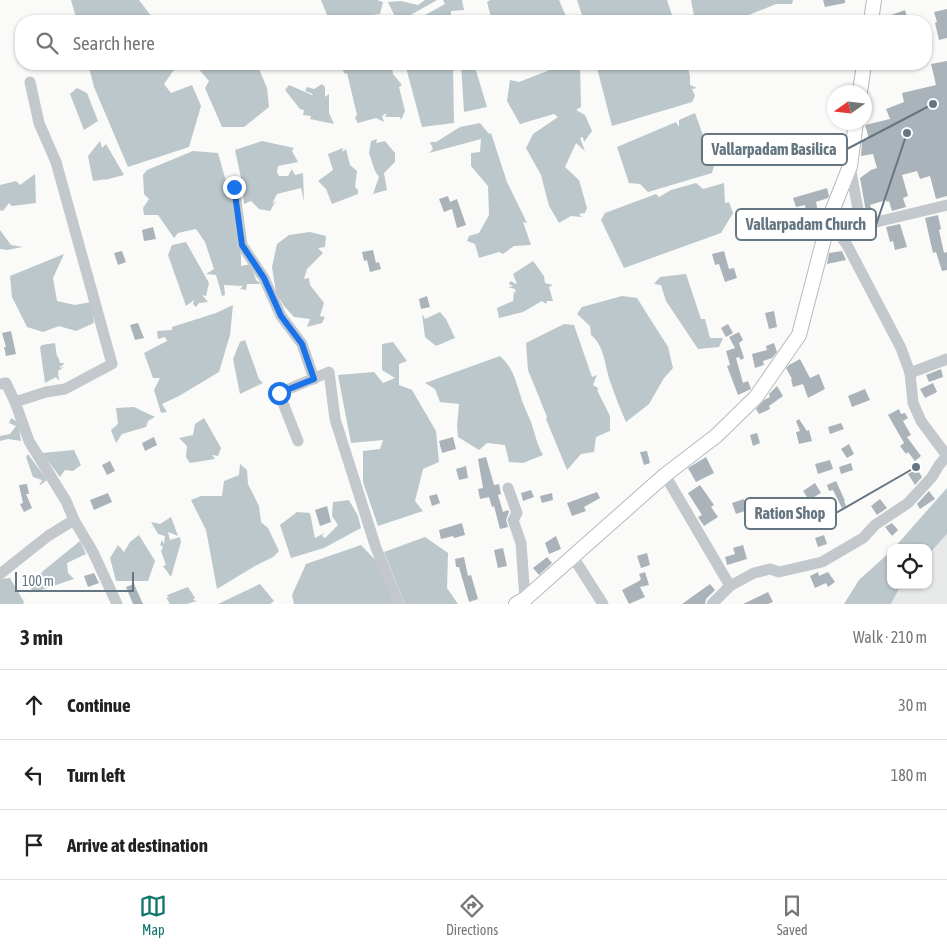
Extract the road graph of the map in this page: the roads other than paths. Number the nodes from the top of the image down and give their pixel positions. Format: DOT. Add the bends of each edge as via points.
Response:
graph roads {
  1 [pos="874,0"];
  2 [pos="872,15"];
  3 [pos="863,70"];
  4 [pos="30,82"];
  5 [pos="861,85"];
  6 [pos="855,130"];
  7 [pos="850,166"];
  8 [pos="234,187"];
  9 [pos="947,206"];
  10 [pos="829,220"];
  11 [pos="947,359"];
  12 [pos="910,373"];
  13 [pos="314,379"];
  14 [pos="2,381"];
  15 [pos="15,402"];
  16 [pos="298,441"];
  17 [pos="947,456"];
  18 [pos="665,475"];
  19 [pos="508,488"];
  20 [pos="74,520"];
  21 [pos="573,557"];
  22 [pos="0,574"];
  23 [pos="730,586"];
  24 [pos="522,602"];
  25 [pos="117,604"];
  26 [pos="399,604"];
  27 [pos="603,604"];
  28 [pos="712,604"];
  1 -- 2 [label="main road"];
  3 -- 5 [label="main road"];
  4 -- 15 [label="street" via="39,124 56,162 112,364 65,389"];
  6 -- 7 [label="main road"];
  7 -- 9 [label="street" via="860,220 864,225"];
  7 -- 10 [label="main road"];
  8 -- 13 [label="street" via="242,245 264,278 281,316 302,344"];
  10 -- 12 [label="street" via="847,245 901,348"];
  10 -- 18 [label="main road" via="799,336 756,397 716,436"];
  11 -- 12 [label="street"];
  12 -- 17 [label="street" via="913,403 921,421"];
  13 -- 16 [label="street" via="279,393"];
  13 -- 26 [label="street" via="329,372 335,419 376,548"];
  14 -- 15 [label="street"];
  15 -- 20 [label="street" via="29,441"];
  17 -- 23 [label="street" via="908,503 862,538 822,562 779,572 770,569 754,573"];
  18 -- 21 [label="main road"];
  18 -- 23 [label="street"];
  19 -- 24 [label="street" via="517,513 513,520 521,543"];
  20 -- 22 [label="street"];
  20 -- 25 [label="street"];
  21 -- 24 [label="main road"];
  21 -- 27 [label="street"];
  23 -- 28 [label="street"];
}
